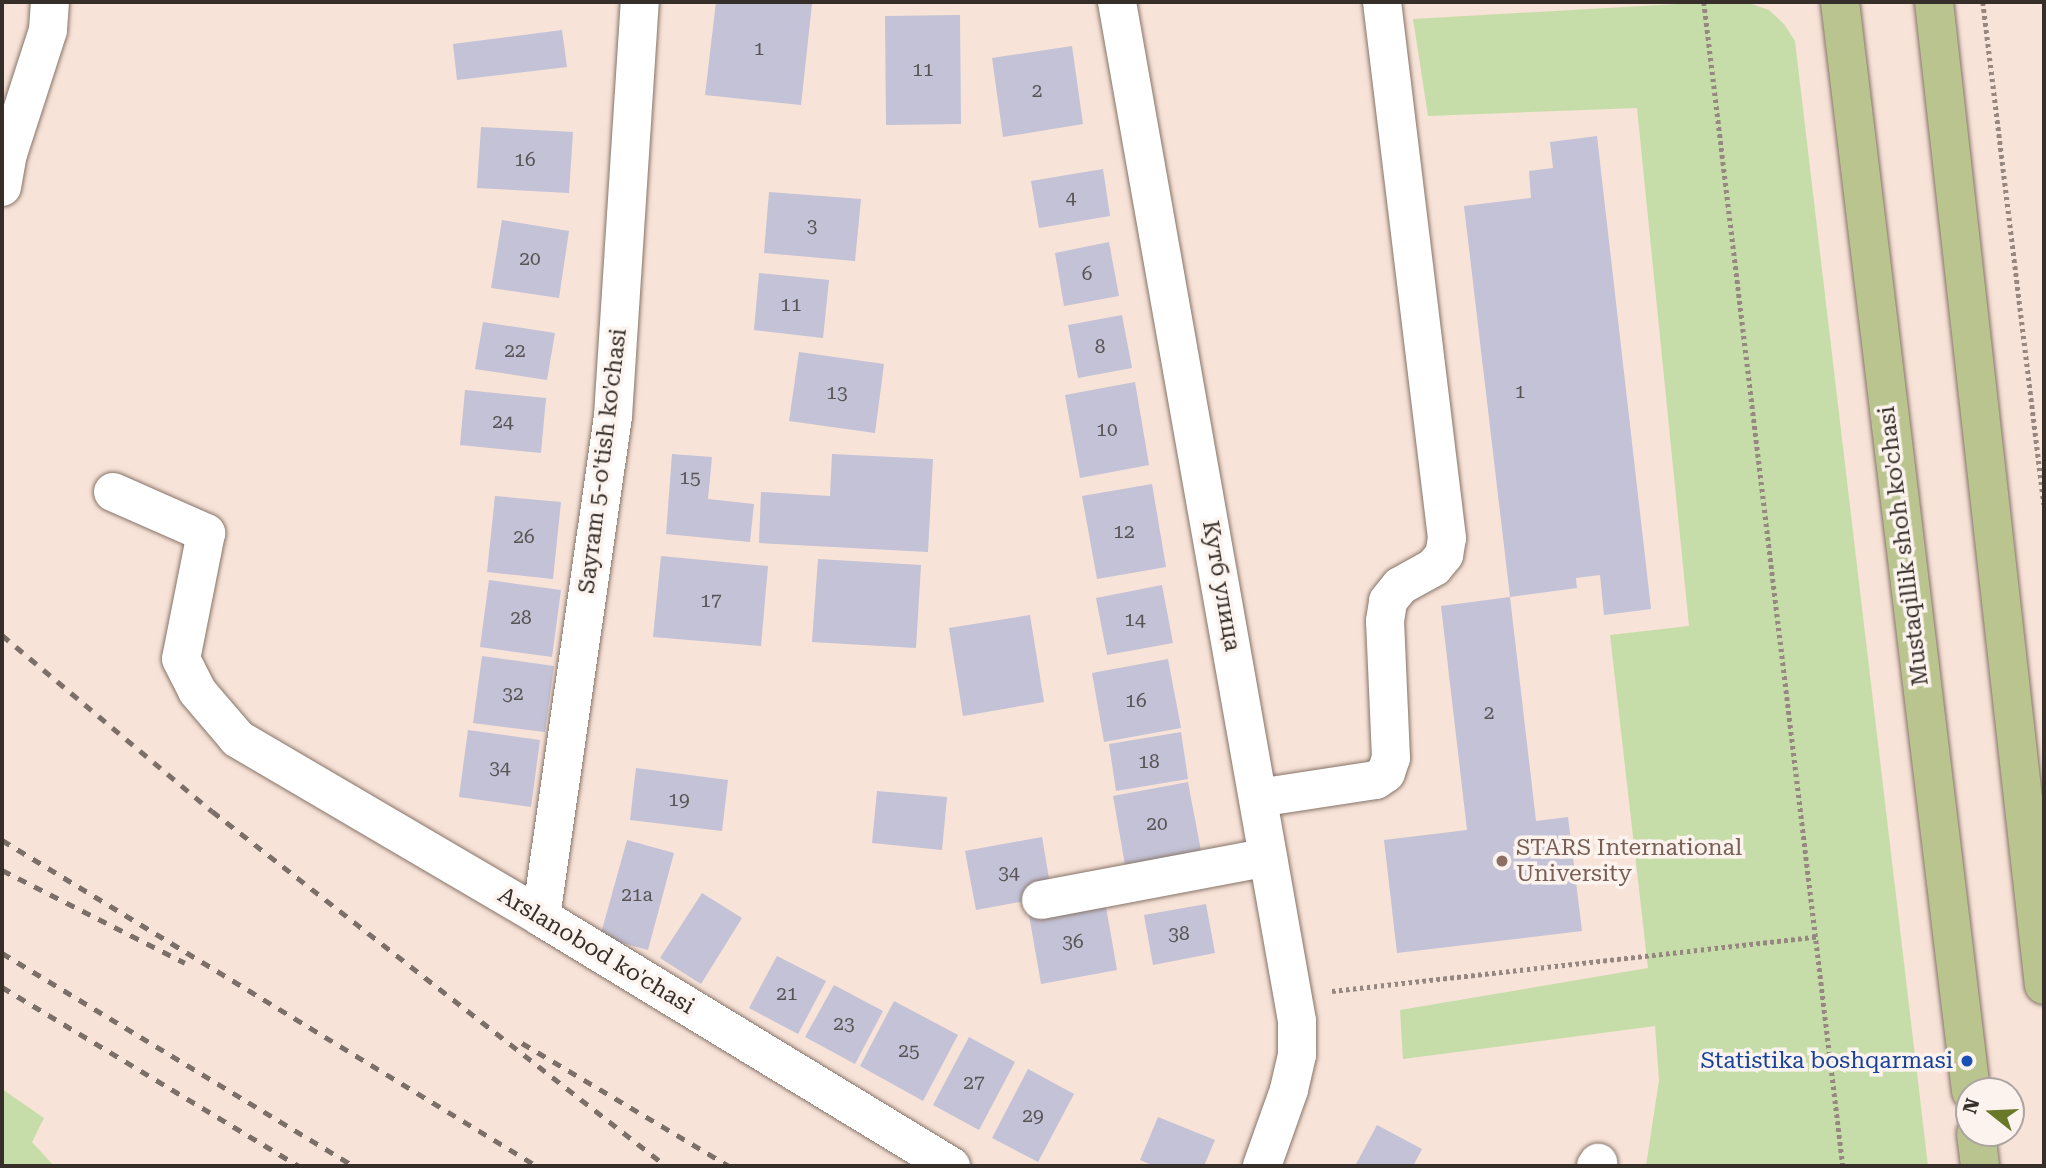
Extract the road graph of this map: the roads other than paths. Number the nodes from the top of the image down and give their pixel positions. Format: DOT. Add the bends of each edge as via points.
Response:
graph roads {
  1 [pos="50,2"];
  2 [pos="640,2"];
  3 [pos="1118,2"];
  4 [pos="1382,2"];
  5 [pos="1840,2"];
  6 [pos="1934,2"];
  7 [pos="2,187"];
  8 [pos="113,492"];
  9 [pos="1258,798"];
  10 [pos="1268,857"];
  11 [pos="1041,900"];
  12 [pos="541,917"];
  13 [pos="2044,985"];
  14 [pos="1969,1077"];
  15 [pos="1978,1147"];
  16 [pos="951,1166"];
  17 [pos="1262,1166"];
  18 [pos="1980,1166"];
  1 -- 7 [label="street" via="48,30 8,154"];
  2 -- 12 [label="street, Sayram 5-o'tish ko'chasi" via="613,416"];
  3 -- 9 [label="street, Кутб улица"];
  4 -- 9 [label="street" via="1447,538 1444,555 1434,567 1401,586 1388,601 1391,758 1386,773 1376,780"];
  5 -- 14 [label="main road, Mustaqillik shoh ko'chasi"];
  6 -- 13 [label="main road"];
  8 -- 12 [label="street, Arslanobod ko'chasi" via="206,533 181,659 197,691 238,739"];
  9 -- 10 [label="street, Кутб улица"];
  10 -- 11 [label="street"];
  10 -- 17 [label="street, Кутб улица" via="1297,1021 1297,1055"];
  12 -- 16 [label="street, Arslanobod ko'chasi"];
  15 -- 18 [label="main road"];
}
